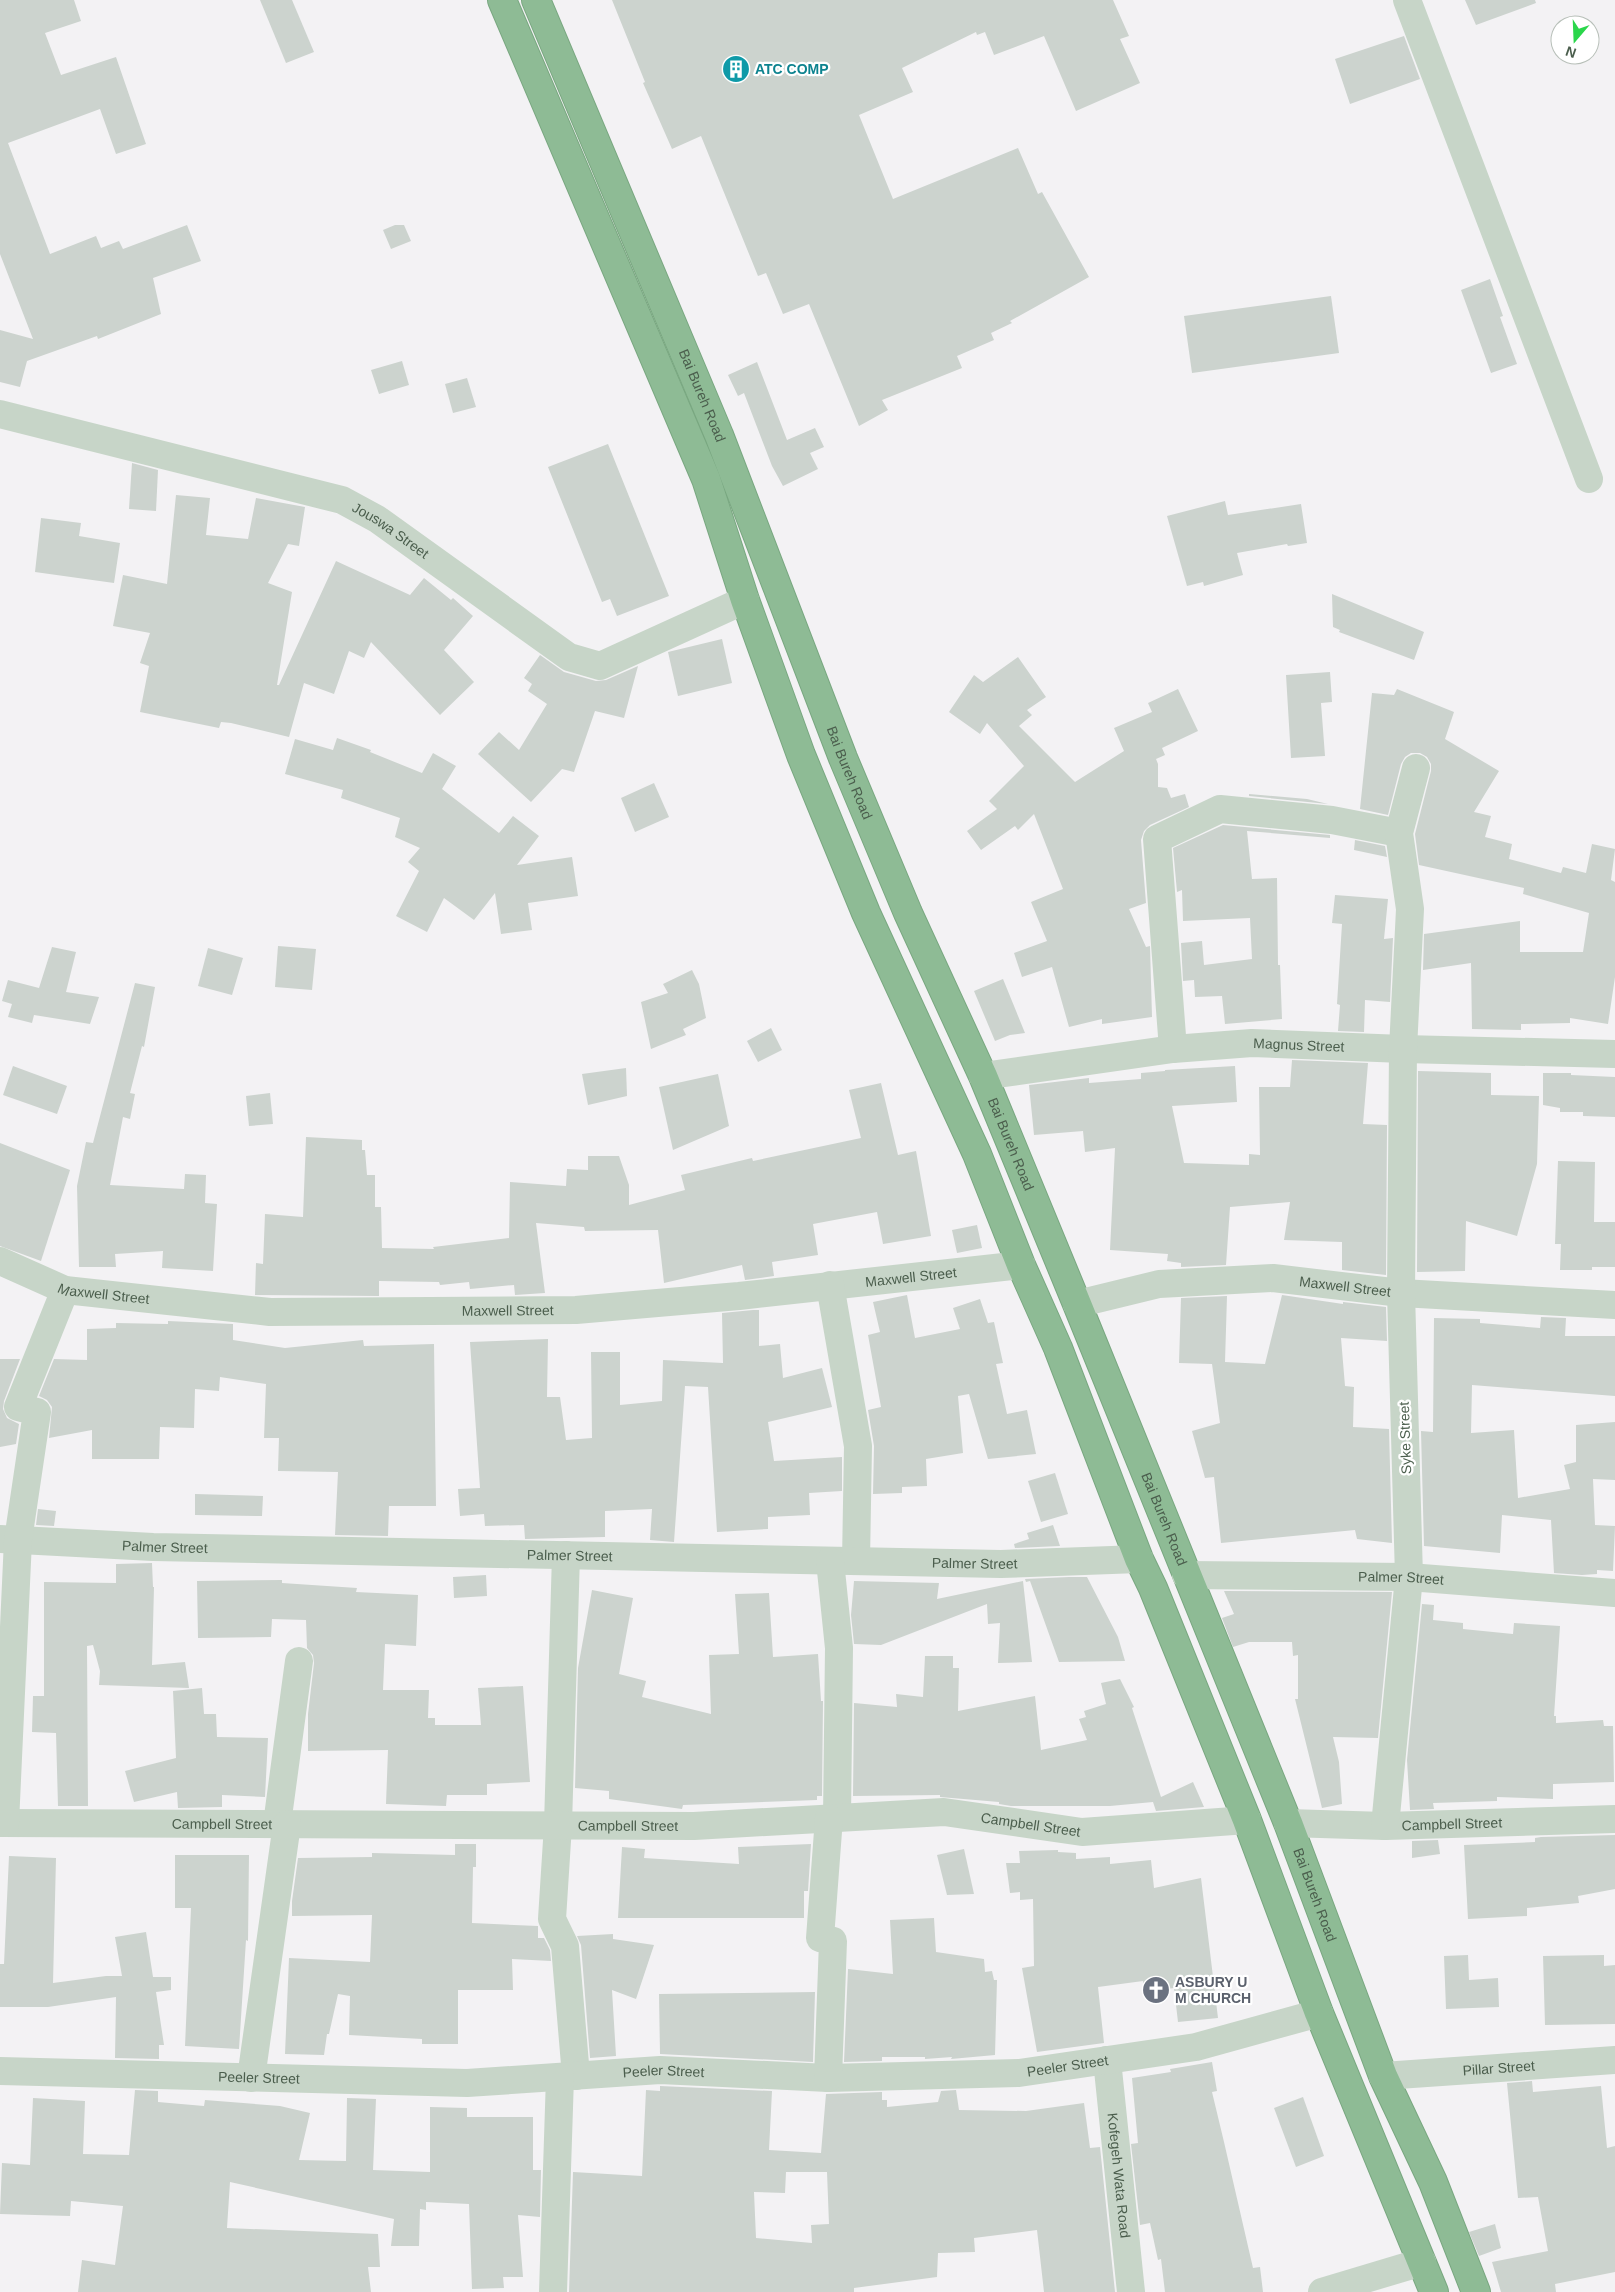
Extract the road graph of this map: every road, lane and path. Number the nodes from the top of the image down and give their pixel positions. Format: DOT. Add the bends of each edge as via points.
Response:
graph roads {
  1 [pos="502,0"];
  2 [pos="536,0"];
  3 [pos="1407,0"];
  4 [pos="0,414"];
  5 [pos="1590,479"];
  6 [pos="745,600"];
  7 [pos="1416,768"];
  8 [pos="1399,833"];
  9 [pos="1173,1049"];
  10 [pos="1403,1050"];
  11 [pos="1615,1054"];
  12 [pos="983,1076"];
  13 [pos="0,1260"];
  14 [pos="1021,1264"];
  15 [pos="830,1286"];
  16 [pos="65,1290"];
  17 [pos="1401,1293"];
  18 [pos="1077,1304"];
  19 [pos="1615,1305"];
  20 [pos="9,1539"];
  21 [pos="566,1555"];
  22 [pos="1139,1559"];
  23 [pos="843,1561"];
  24 [pos="1186,1575"];
  25 [pos="1410,1578"];
  26 [pos="1615,1593"];
  27 [pos="299,1661"];
  28 [pos="833,1818"];
  29 [pos="1615,1819"];
  30 [pos="1247,1820"];
  31 [pos="3,1823"];
  32 [pos="1288,1823"];
  33 [pos="282,1824"];
  34 [pos="558,1825"];
  35 [pos="1385,1826"];
  36 [pos="1319,2013"];
  37 [pos="1107,2060"];
  38 [pos="1615,2060"];
  39 [pos="0,2071"];
  40 [pos="568,2076"];
  41 [pos="1383,2076"];
  42 [pos="251,2078"];
  43 [pos="828,2078"];
  44 [pos="1422,2262"];
  45 [pos="553,2292"];
  46 [pos="1131,2292"];
  47 [pos="1322,2292"];
  48 [pos="1434,2292"];
  49 [pos="1476,2292"];
  1 -- 6 [label="highway, Bai Bureh Road" via="706,479"];
  2 -- 12 [label="highway, Bai Bureh Road" via="719,435 847,766 908,913"];
  3 -- 5 [label="street"];
  4 -- 6 [label="street, Jouswa Street" via="342,500 377,520 569,657 600,666"];
  6 -- 14 [label="highway, Bai Bureh Road" via="801,754 866,913 973,1146"];
  7 -- 8 [label="street"];
  8 -- 9 [label="street" via="1332,820 1220,810 1157,839"];
  8 -- 10 [label="street, Syke Street" via="1410,909"];
  9 -- 10 [label="street, Magnus Street" via="1252,1043"];
  9 -- 12 [label="street, Magnus Street"];
  10 -- 11 [label="street, Magnus Street"];
  10 -- 17 [label="street, Syke Street"];
  12 -- 18 [label="highway, Bai Bureh Road"];
  13 -- 16 [label="street, Maxwell Street"];
  14 -- 15 [label="street, Maxwell Street"];
  14 -- 22 [label="highway, Bai Bureh Road" via="1058,1348"];
  15 -- 16 [label="street, Maxwell Street" via="576,1310 458,1312 270,1312"];
  15 -- 23 [label="street" via="858,1446"];
  16 -- 20 [label="street" via="18,1407 37,1412"];
  17 -- 18 [label="street, Maxwell Street" via="1273,1278 1159,1284"];
  17 -- 19 [label="street, Maxwell Street"];
  17 -- 25 [label="street, Syke Street"];
  18 -- 24 [label="highway, Bai Bureh Road"];
  20 -- 21 [label="street, Palmer Street" via="153,1547"];
  20 -- 31 [label="street"];
  21 -- 23 [label="street, Palmer Street"];
  21 -- 34 [label="street"];
  22 -- 23 [label="street, Palmer Street" via="1001,1564"];
  22 -- 30 [label="highway, Bai Bureh Road"];
  23 -- 28 [label="street"];
  24 -- 25 [label="street, Palmer Street"];
  24 -- 32 [label="highway, Bai Bureh Road"];
  25 -- 26 [label="street, Palmer Street"];
  25 -- 35 [label="street, Syke Street"];
  27 -- 33 [label="street"];
  28 -- 30 [label="street, Campbell Street" via="944,1812 1082,1832"];
  28 -- 34 [label="street, Campbell Street" via="694,1826"];
  28 -- 43 [label="street" via="820,1938 833,1941"];
  29 -- 35 [label="street, Campbell Street"];
  30 -- 36 [label="highway, Bai Bureh Road"];
  31 -- 33 [label="street, Campbell Street"];
  32 -- 35 [label="street, Campbell Street"];
  32 -- 41 [label="highway, Bai Bureh Road"];
  33 -- 34 [label="street, Campbell Street"];
  33 -- 42 [label="street"];
  34 -- 40 [label="street" via="552,1919 564,1946"];
  36 -- 37 [label="street, Peeler Street" via="1196,2047"];
  36 -- 44 [label="highway, Bai Bureh Road"];
  37 -- 43 [label="street, Peeler Street" via="1020,2072"];
  37 -- 46 [label="street, Kofegeh Wata Road"];
  38 -- 41 [label="street, Pillar Street"];
  39 -- 42 [label="street, Peeler Street"];
  40 -- 42 [label="street, Peeler Street" via="467,2083"];
  40 -- 43 [label="street, Peeler Street" via="660,2070"];
  40 -- 45 [label="street"];
  41 -- 49 [label="highway, Bai Bureh Road" via="1433,2182"];
  44 -- 47 [label="street"];
  44 -- 48 [label="highway, Bai Bureh Road"];
}
